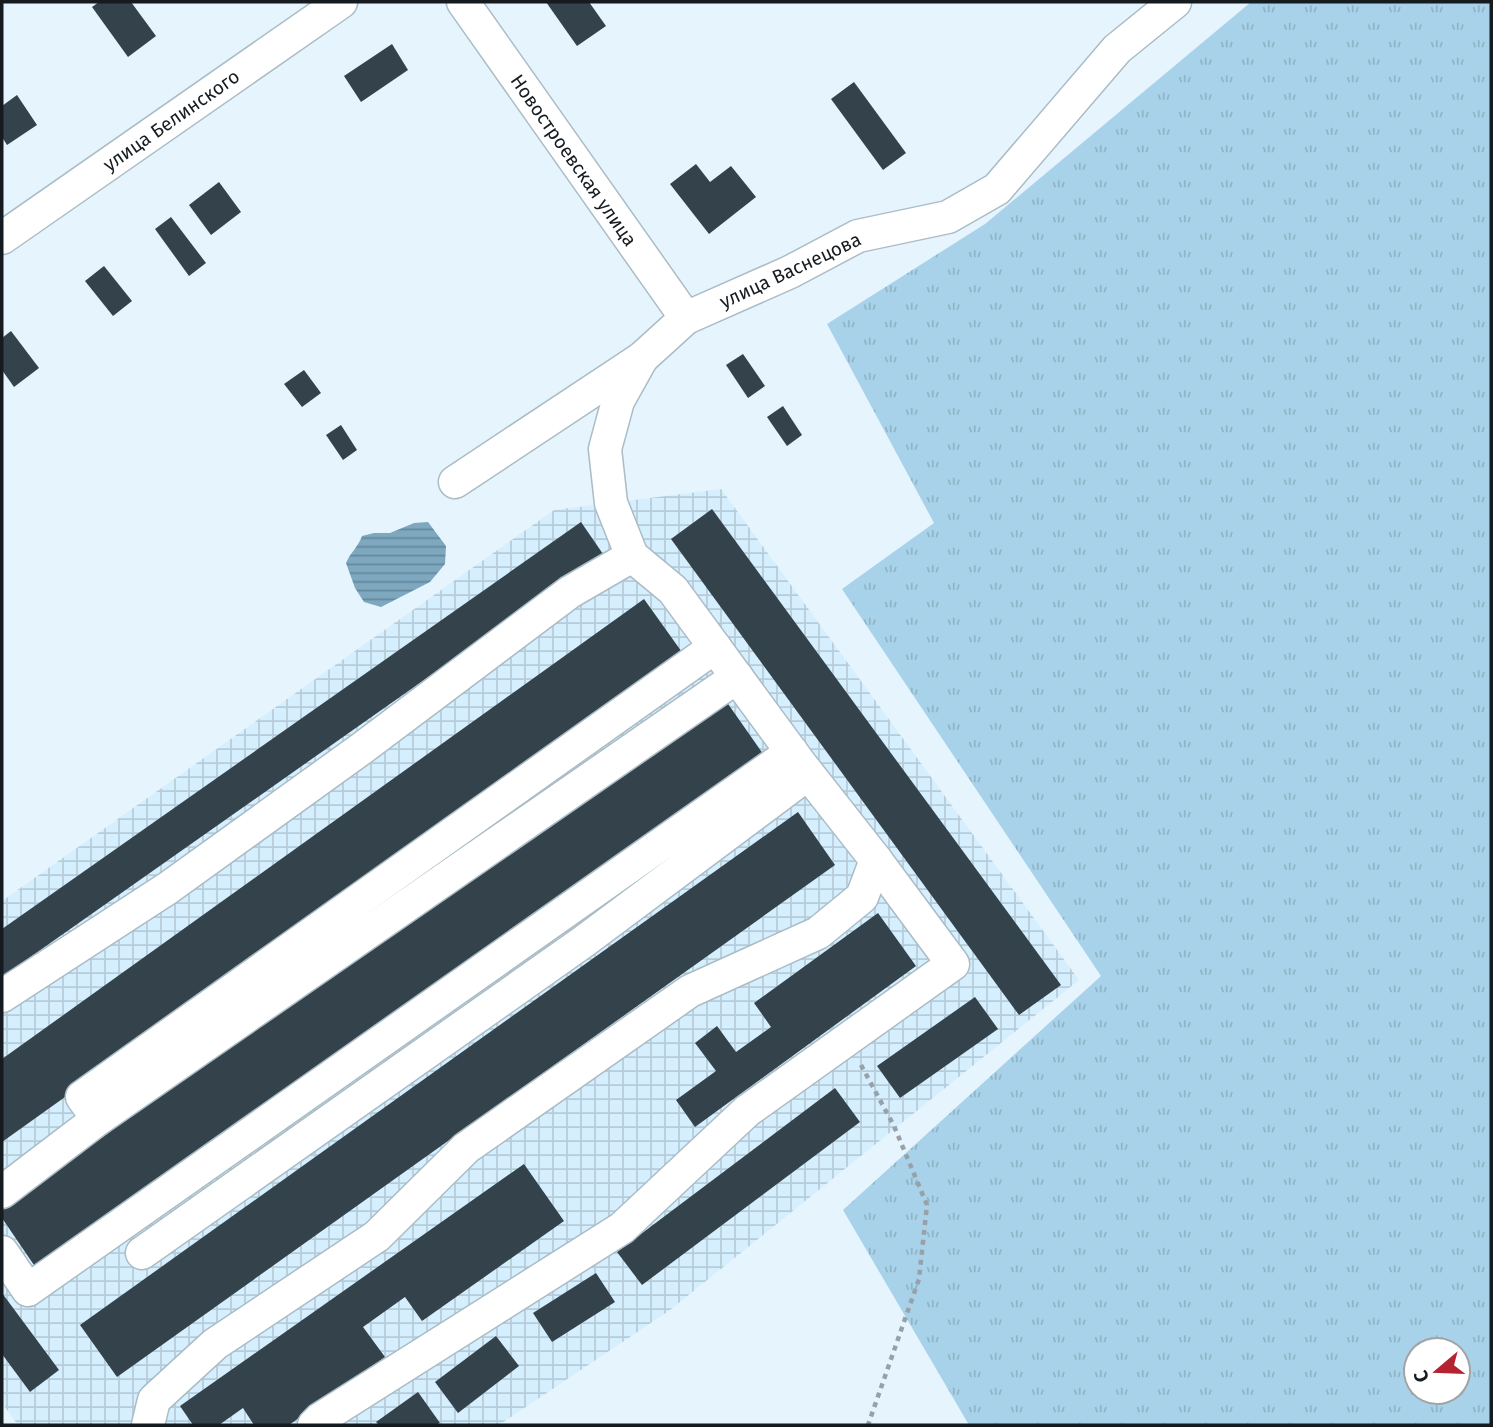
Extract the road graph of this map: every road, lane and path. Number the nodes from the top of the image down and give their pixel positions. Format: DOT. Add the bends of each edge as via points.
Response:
graph roads {
  1 [pos="341,2"];
  2 [pos="463,2"];
  3 [pos="1175,2"];
  4 [pos="2,237"];
  5 [pos="686,318"];
  6 [pos="642,358"];
  7 [pos="455,482"];
  8 [pos="632,556"];
  9 [pos="715,647"];
  10 [pos="737,677"];
  11 [pos="800,763"];
  12 [pos="876,860"];
  13 [pos="2,996"];
  14 [pos="847,1040"];
  15 [pos="98,1119"];
  16 [pos="2,1192"];
  17 [pos="2,1252"];
  18 [pos="142,1253"];
  19 [pos="148,1425"];
  20 [pos="314,1425"];
  21 [pos="868,1425"];
  1 -- 4 [label="street, улица Белинского"];
  2 -- 5 [label="street, Новостроевская улица"];
  3 -- 5 [label="street, улица Васнецова" via="1117,49 997,189 948,217 858,236"];
  5 -- 6 [label="street, улица Васнецова"];
  6 -- 7 [label="street, улица Васнецова"];
  6 -- 8 [label="street" via="618,401 605,449 611,503"];
  8 -- 9 [label="street" via="673,590"];
  8 -- 13 [label="street" via="570,592 168,888"];
  9 -- 10 [label="street"];
  9 -- 15 [label="street" via="82,1097"];
  10 -- 11 [label="street"];
  10 -- 15 [label="street"];
  11 -- 12 [label="street"];
  11 -- 17 [label="street" via="28,1290"];
  11 -- 18 [label="street" via="583,942"];
  12 -- 14 [label="street" via="953,964"];
  12 -- 19 [label="street" via="862,897 818,933 690,991 466,1148 377,1236 215,1344 154,1400"];
  14 -- 20 [label="street" via="747,1111 622,1227"];
  14 -- 21 [label="path" via="894,1126 927,1205 919,1279"];
  15 -- 16 [label="street"];
}
